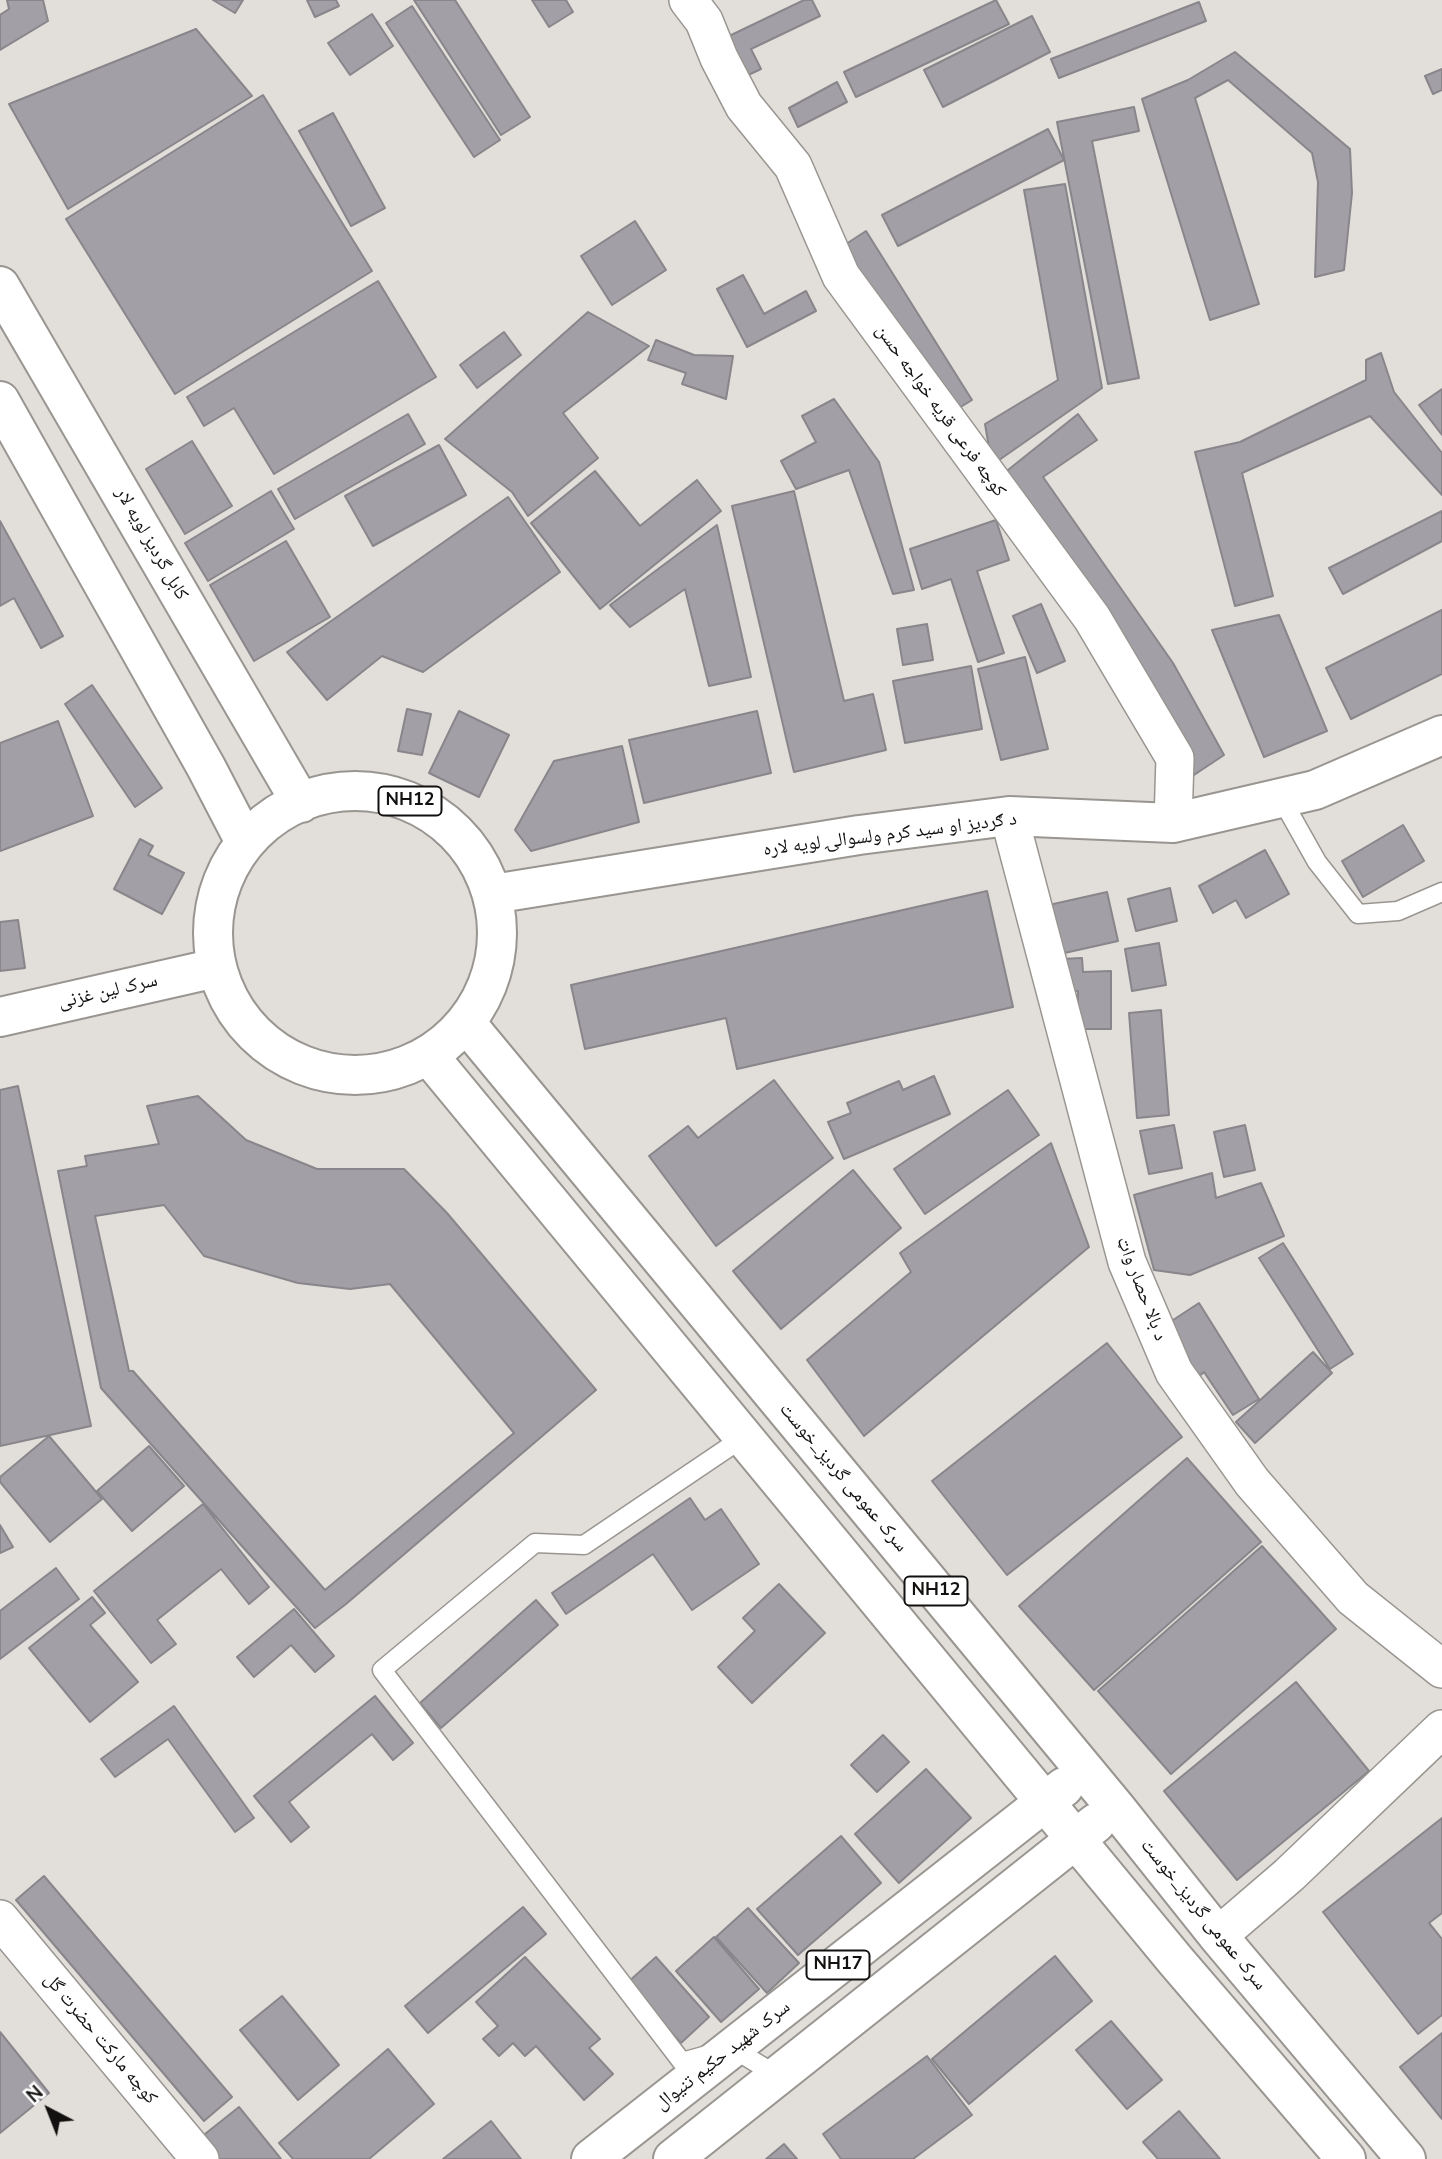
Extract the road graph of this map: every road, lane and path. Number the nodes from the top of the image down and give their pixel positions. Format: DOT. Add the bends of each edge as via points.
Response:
graph roads {
  1 [pos="688,0"];
  2 [pos="0,286"];
  3 [pos="0,401"];
  4 [pos="1442,735"];
  5 [pos="1281,798"];
  6 [pos="301,803"];
  7 [pos="1009,816"];
  8 [pos="1173,823"];
  9 [pos="245,842"];
  10 [pos="1442,892"];
  11 [pos="494,894"];
  12 [pos="216,968"];
  13 [pos="0,1017"];
  14 [pos="466,1023"];
  15 [pos="429,1056"];
  16 [pos="744,1437"];
  17 [pos="1442,1669"];
  18 [pos="1442,1731"];
  19 [pos="1085,1770"];
  20 [pos="1045,1802"];
  21 [pos="1116,1808"];
  22 [pos="1076,1840"];
  23 [pos="0,1919"];
  24 [pos="1218,1936"];
  25 [pos="733,2048"];
  26 [pos="778,2076"];
  27 [pos="200,2159"];
  28 [pos="591,2159"];
  29 [pos="673,2159"];
  30 [pos="1346,2159"];
  31 [pos="1406,2159"];
  1 -- 8 [label="street, کوچه فرعی قریه خواجه حسن" via="704,21 744,106 793,166 841,276 1092,618 1175,758"];
  2 -- 6 [label="main road, کابل گردیز لویه لار"];
  3 -- 9 [label="main road"];
  4 -- 5 [label="main road, د ګردیز او سید کرم ولسوالۍ لویه لاره" via="1315,790"];
  5 -- 8 [label="main road, د ګردیز او سید کرم ولسوالۍ لویه لاره"];
  5 -- 10 [label="lane" via="1317,862 1358,914 1398,911"];
  6 -- 9 [label="main road, NH12" via="279,812"];
  6 -- 11 [label="main road, NH12" via="320,795 364,790 407,800 446,822 475,854"];
  7 -- 8 [label="main road, د ګردیز او سید کرم ولسوالۍ لویه لاره"];
  7 -- 11 [label="main road, د ګردیز او سید کرم ولسوالۍ لویه لاره" via="859,835"];
  7 -- 17 [label="street, د بالا حصار واټ" via="1127,1262 1174,1372 1252,1482 1353,1598"];
  9 -- 12 [label="main road, NH12" via="222,880 212,923"];
  11 -- 14 [label="main road, NH12" via="499,939 489,983"];
  12 -- 13 [label="main road, سرک لین غزنی"];
  12 -- 15 [label="main road, NH12" via="233,1009 247,1026 262,1043 300,1066 344,1076 377,1074"];
  14 -- 15 [label="main road, NH12"];
  14 -- 19 [label="main road, سرک عمومی گردیز_خوست / NH12"];
  15 -- 16 [label="main road, NH12"];
  16 -- 20 [label="main road, NH12"];
  16 -- 25 [label="lane" via="584,1545 535,1543 382,1670 682,2062"];
  18 -- 24 [label="street"];
  19 -- 20 [label="main road, سرک شهید حکیم تنیوال / NH17"];
  19 -- 21 [label="main road, سرک عمومی گردیز_خوست / NH12"];
  20 -- 22 [label="main road, NH12"];
  20 -- 25 [label="main road, سرک شهید حکیم تنیوال / NH17"];
  21 -- 22 [label="main road, NH17"];
  21 -- 24 [label="main road, سرک عمومی گردیز_خوست / NH12"];
  22 -- 26 [label="main road, NH17"];
  22 -- 30 [label="main road, NH12"];
  23 -- 27 [label="street, کوچه مارکت حضرت گل"];
  24 -- 31 [label="main road, سرک عمومی گردیز_خوست / NH12"];
  25 -- 26 [label="lane"];
  25 -- 28 [label="main road, سرک شهید حکیم تنیوال / NH17"];
  26 -- 29 [label="main road, NH17"];
}
